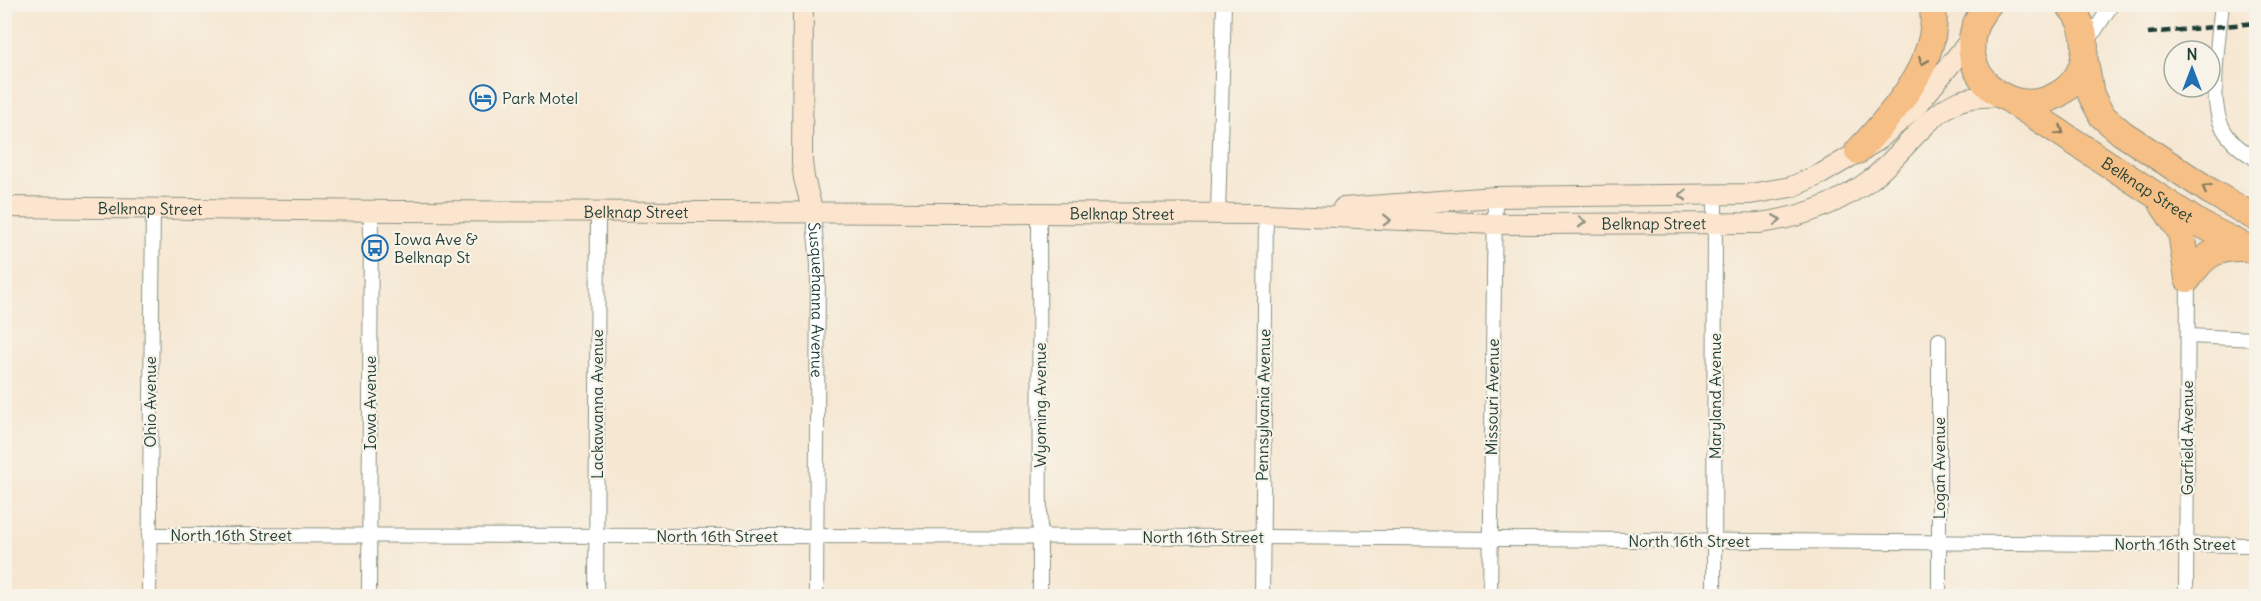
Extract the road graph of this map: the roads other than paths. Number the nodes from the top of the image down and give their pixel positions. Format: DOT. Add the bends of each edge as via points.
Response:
graph roads {
  1 [pos="803,4"];
  2 [pos="1224,4"];
  3 [pos="1932,4"];
  4 [pos="1989,4"];
  5 [pos="2068,4"];
  6 [pos="2112,4"];
  7 [pos="2222,4"];
  8 [pos="1972,23"];
  9 [pos="2085,51"];
  10 [pos="2006,98"];
  11 [pos="1858,151"];
  12 [pos="2256,159"];
  13 [pos="1715,195"];
  14 [pos="2156,196"];
  15 [pos="1495,197"];
  16 [pos="4,207"];
  17 [pos="153,208"];
  18 [pos="371,210"];
  19 [pos="598,212"];
  20 [pos="813,213"];
  21 [pos="1039,213"];
  22 [pos="1218,214"];
  23 [pos="1266,214"];
  24 [pos="2256,218"];
  25 [pos="1494,224"];
  26 [pos="1715,224"];
  27 [pos="2253,250"];
  28 [pos="2188,279"];
  29 [pos="2188,336"];
  30 [pos="2256,339"];
  31 [pos="1939,340"];
  32 [pos="149,535"];
  33 [pos="369,535"];
  34 [pos="597,536"];
  35 [pos="816,536"];
  36 [pos="1041,536"];
  37 [pos="1262,537"];
  38 [pos="1491,539"];
  39 [pos="1715,541"];
  40 [pos="1940,543"];
  41 [pos="2186,545"];
  42 [pos="2256,545"];
  43 [pos="149,597"];
  44 [pos="369,597"];
  45 [pos="596,597"];
  46 [pos="816,597"];
  47 [pos="1040,597"];
  48 [pos="1262,597"];
  49 [pos="1490,597"];
  50 [pos="1714,597"];
  51 [pos="1939,597"];
  52 [pos="2186,597"];
  1 -- 20 [label="street, Susquehanna Avenue" via="802,162"];
  2 -- 22 [label="street"];
  3 -- 11 [label="highway, one-way" via="1932,29 1923,65 1899,103"];
  4 -- 8 [label="highway"];
  5 -- 9 [label="highway, Belknap Street" via="2084,31"];
  6 -- 9 [label="street"];
  7 -- 12 [label="street" via="2218,116 2230,138"];
  8 -- 10 [label="highway" via="1971,53 1975,66 1990,88"];
  8 -- 11 [label="street, Belknap Street" via="1915,108 1885,135"];
  9 -- 10 [label="highway" via="2079,72 2057,95 2034,102"];
  24 -- 9 [label="highway, Belknap Street, one-way" via="2211,192 2102,116 2091,95"];
  10 -- 14 [label="highway, Belknap Street, one-way"];
  26 -- 10 [label="street, Belknap Street, one-way" via="1782,220 1823,206 1871,180 1945,109 1966,99"];
  11 -- 13 [label="street, Belknap Street" via="1791,187"];
  13 -- 15 [label="street, Belknap Street, one-way"];
  13 -- 26 [label="street, Maryland Avenue"];
  14 -- 27 [label="highway, Belknap Street"];
  14 -- 28 [label="highway" via="2179,228"];
  15 -- 23 [label="street, Belknap Street"];
  15 -- 25 [label="street, Missouri Avenue"];
  16 -- 17 [label="street, Belknap Street"];
  17 -- 18 [label="street, Belknap Street"];
  17 -- 32 [label="street, Ohio Avenue"];
  18 -- 19 [label="street, Belknap Street"];
  18 -- 33 [label="street, Iowa Avenue"];
  19 -- 20 [label="street, Belknap Street"];
  19 -- 34 [label="street, Lackawanna Avenue"];
  20 -- 21 [label="street, Belknap Street"];
  20 -- 35 [label="street, Susquehanna Avenue" via="818,264"];
  21 -- 22 [label="street, Belknap Street"];
  21 -- 36 [label="street, Wyoming Avenue"];
  22 -- 23 [label="street, Belknap Street"];
  23 -- 25 [label="street, Belknap Street, one-way"];
  23 -- 37 [label="street, Pennsylvania Avenue"];
  25 -- 26 [label="street, Belknap Street, one-way"];
  25 -- 38 [label="street, Missouri Avenue"];
  26 -- 39 [label="street, Maryland Avenue"];
  27 -- 28 [label="highway" via="2232,248 2214,252"];
  28 -- 29 [label="street, Garfield Avenue"];
  29 -- 30 [label="street"];
  29 -- 41 [label="street, Garfield Avenue"];
  31 -- 40 [label="street, Logan Avenue"];
  32 -- 33 [label="street, North 16th Street"];
  32 -- 43 [label="street, Ohio Avenue"];
  33 -- 34 [label="street, North 16th Street"];
  33 -- 44 [label="street, Iowa Avenue"];
  34 -- 35 [label="street, North 16th Street"];
  34 -- 45 [label="street, Lackawanna Avenue"];
  35 -- 36 [label="street, North 16th Street"];
  35 -- 46 [label="street, Susquehanna Avenue"];
  36 -- 37 [label="street, North 16th Street"];
  36 -- 47 [label="street, Wyoming Avenue"];
  37 -- 38 [label="street, North 16th Street"];
  37 -- 48 [label="street, Pennsylvania Avenue"];
  38 -- 39 [label="street, North 16th Street"];
  38 -- 49 [label="street, Missouri Avenue"];
  39 -- 40 [label="street, North 16th Street"];
  39 -- 50 [label="street, Maryland Avenue"];
  40 -- 41 [label="street, North 16th Street"];
  40 -- 51 [label="street, Logan Avenue"];
  41 -- 42 [label="street, North 16th Street"];
  41 -- 52 [label="street, Garfield Avenue"];
}
